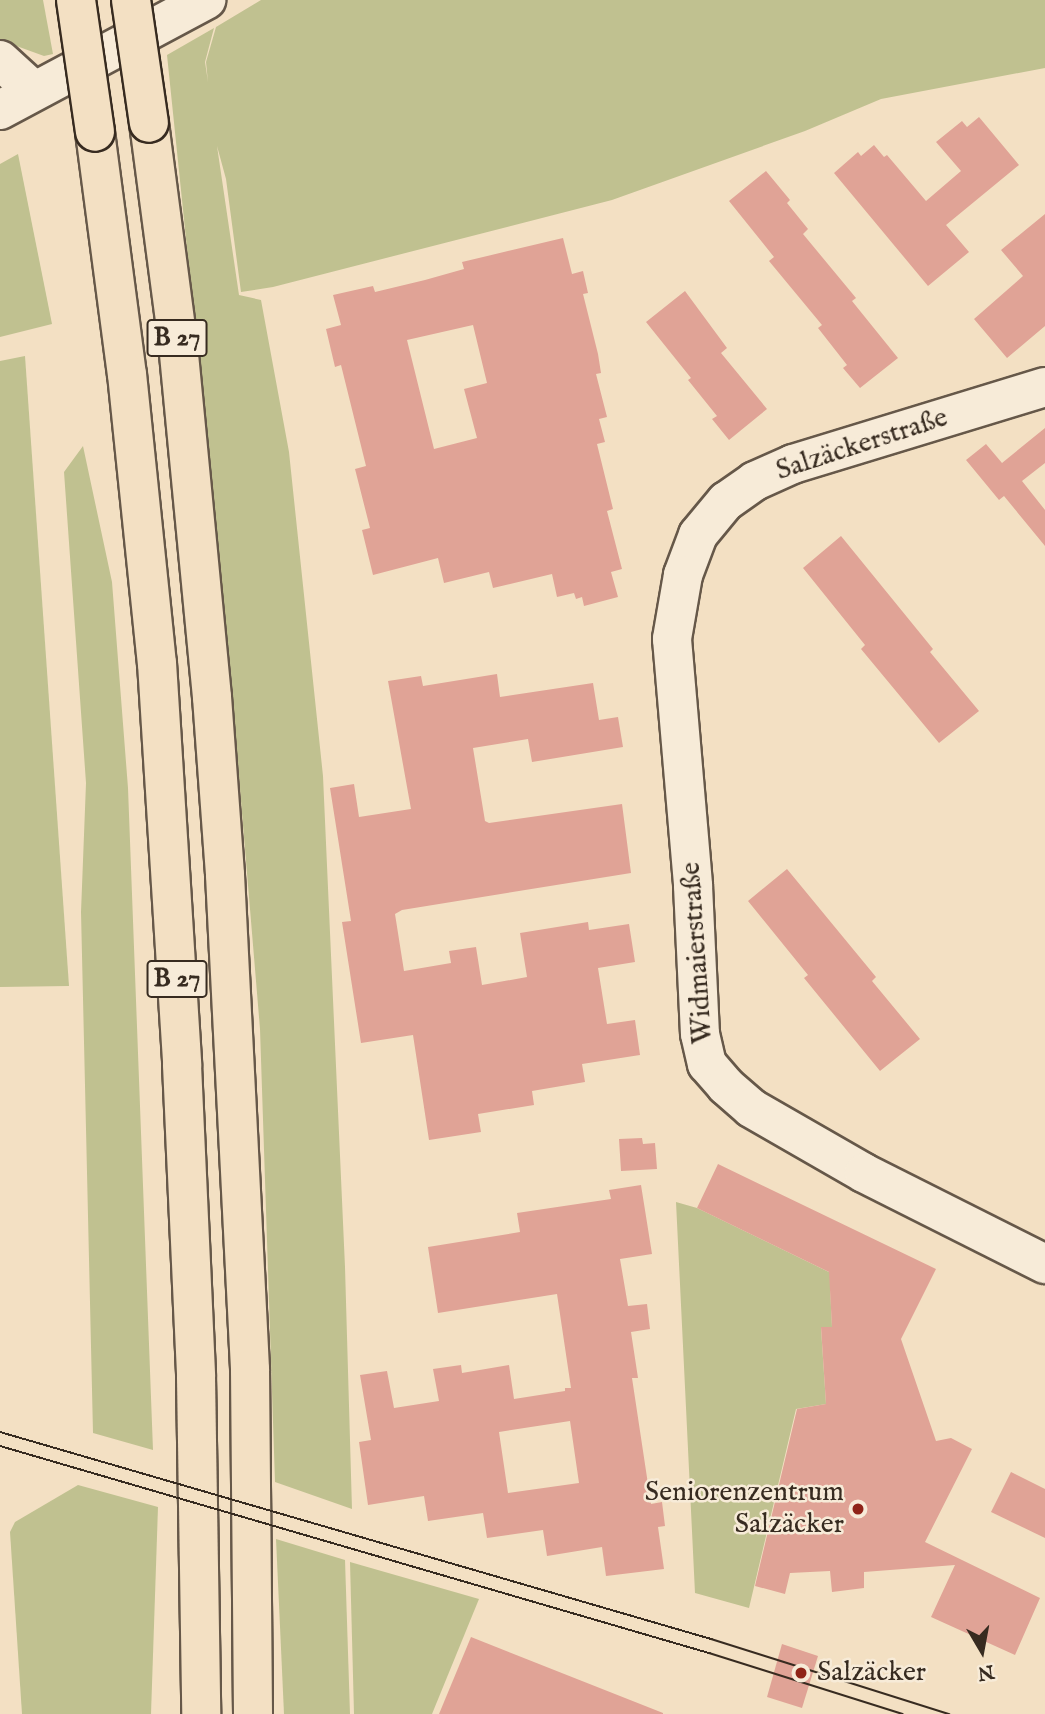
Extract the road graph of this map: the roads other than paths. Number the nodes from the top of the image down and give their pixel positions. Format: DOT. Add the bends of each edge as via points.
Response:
graph roads {
  1 [pos="76,0"];
  2 [pos="131,0"];
  3 [pos="206,0"];
  4 [pos="0,60"];
  5 [pos="34,91"];
  6 [pos="0,110"];
  7 [pos="1045,387"];
  8 [pos="698,535"];
  9 [pos="1045,1264"];
  10 [pos="201,1714"];
  11 [pos="253,1714"];
  1 -- 10 [label="highway, B 27, bridge" via="127,374 157,663 197,1377"];
  2 -- 11 [label="highway, B 27, bridge" via="178,344 224,862 249,1343"];
  3 -- 5 [label="street"];
  4 -- 5 [label="street"];
  5 -- 6 [label="street"];
  7 -- 8 [label="street, Salzäckerstraße" via="793,464 726,501"];
  8 -- 9 [label="street, Widmaierstraße" via="683,575 672,639 700,1034 707,1064 751,1108 864,1173"];
}
